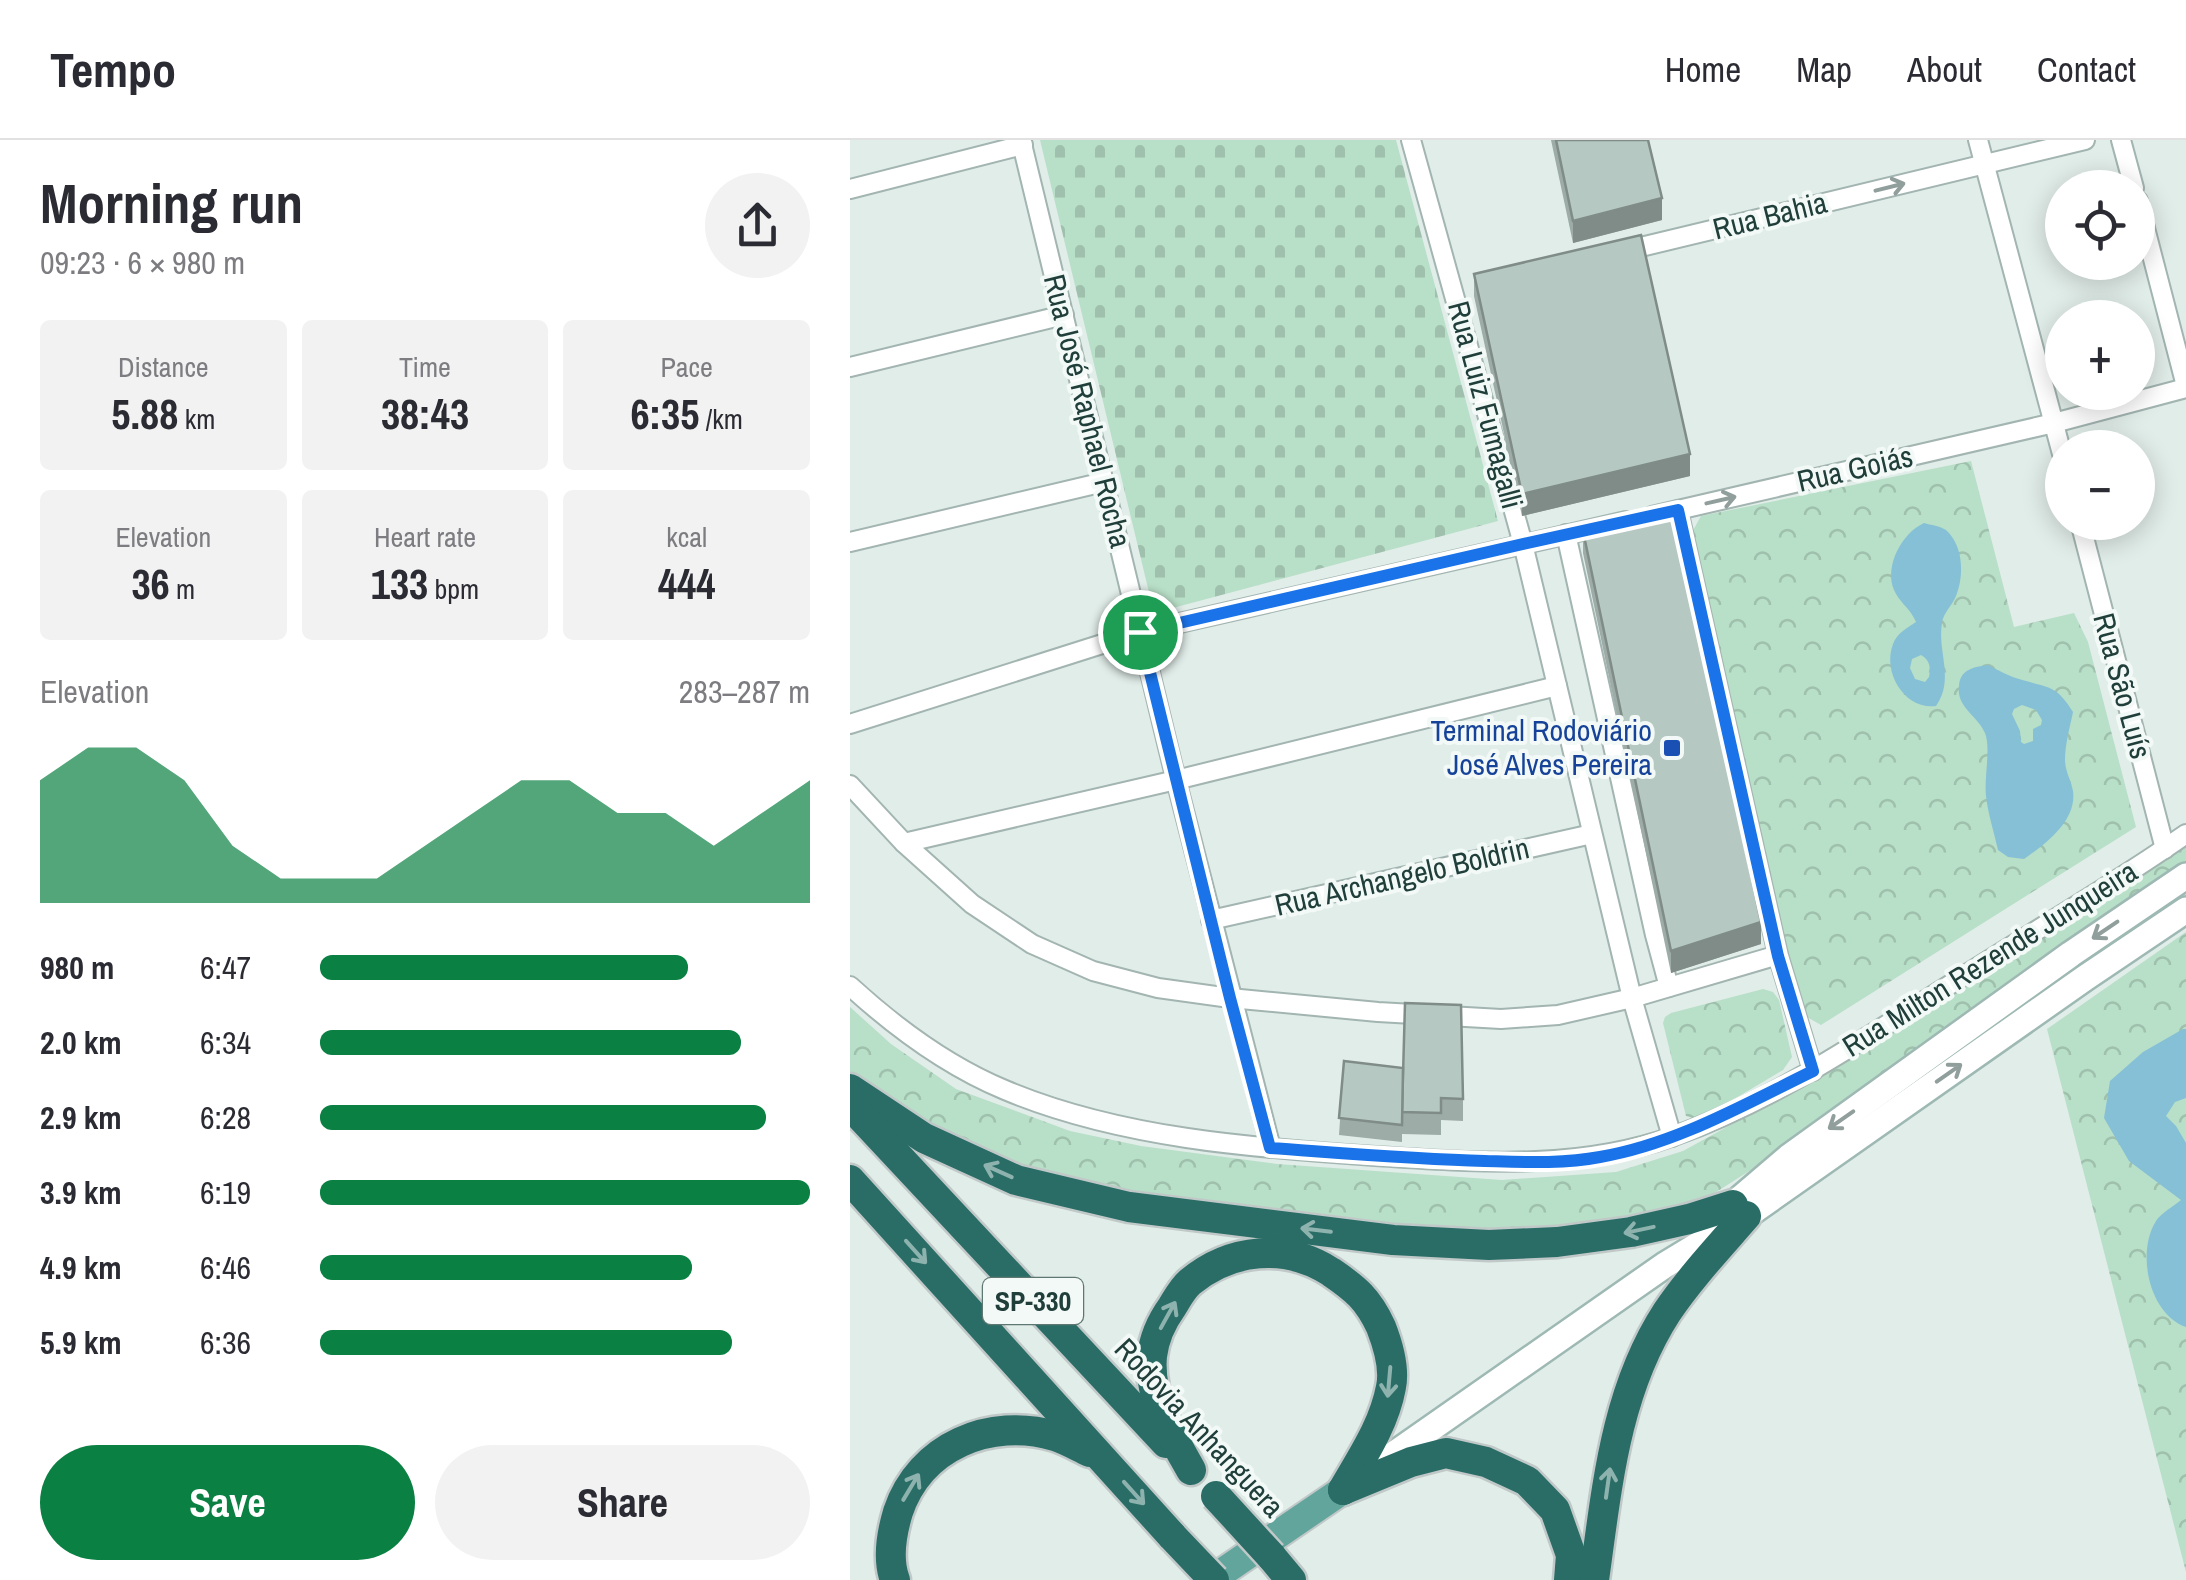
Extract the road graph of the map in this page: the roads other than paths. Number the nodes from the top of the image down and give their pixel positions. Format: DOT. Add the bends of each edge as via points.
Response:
graph roads {
  1 [pos="1411,140"];
  2 [pos="1978,140"];
  3 [pos="2085,140"];
  4 [pos="2122,140"];
  5 [pos="1022,142"];
  6 [pos="1984,164"];
  7 [pos="2130,170"];
  8 [pos="850,189"];
  9 [pos="1604,256"];
  10 [pos="2155,267"];
  11 [pos="1064,314"];
  12 [pos="850,366"];
  13 [pos="2186,387"];
  14 [pos="2054,423"];
  15 [pos="2056,430"];
  16 [pos="1104,482"];
  17 [pos="1678,510"];
  18 [pos="1566,534"];
  19 [pos="2085,540"];
  20 [pos="850,542"];
  21 [pos="1523,544"];
  22 [pos="1140,632"];
  23 [pos="1557,686"];
  24 [pos="850,724"];
  25 [pos="1176,780"];
  26 [pos="850,785"];
  27 [pos="1592,834"];
  28 [pos="2186,834"];
  29 [pos="904,843"];
  30 [pos="2165,848"];
  31 [pos="2186,876"];
  32 [pos="2186,910"];
  33 [pos="1211,920"];
  34 [pos="1778,956"];
  35 [pos="850,986"];
  36 [pos="1669,987"];
  37 [pos="1230,998"];
  38 [pos="1632,998"];
  39 [pos="1813,1071"];
  40 [pos="850,1089"];
  41 [pos="850,1106"];
  42 [pos="1672,1137"];
  43 [pos="1270,1148"];
  44 [pos="850,1180"];
  45 [pos="1740,1210"];
  46 [pos="1102,1458"];
  47 [pos="1191,1470"];
  48 [pos="1342,1490"];
  49 [pos="895,1580"];
  50 [pos="1212,1580"];
  51 [pos="1291,1580"];
  52 [pos="1568,1580"];
  53 [pos="1594,1580"];
  1 -- 21 [label="street, Rua Luiz Fumagalli" via="1464,290"];
  2 -- 6 [label="street"];
  3 -- 6 [label="street, Rua Bahia"];
  4 -- 7 [label="street"];
  5 -- 8 [label="street"];
  5 -- 11 [label="street, Rua José Raphael Rocha"];
  9 -- 6 [label="street, Rua Bahia, one-way"];
  6 -- 14 [label="street"];
  10 -- 13 [label="street"];
  11 -- 12 [label="street"];
  11 -- 16 [label="street, Rua José Raphael Rocha"];
  13 -- 14 [label="street, Rua Goiás"];
  14 -- 15 [label="street"];
  17 -- 14 [label="street, Rua Goiás, one-way"];
  16 -- 20 [label="street"];
  16 -- 22 [label="street, Rua José Raphael Rocha"];
  17 -- 18 [label="street, Rua Goiás"];
  17 -- 34 [label="street"];
  18 -- 21 [label="street, Rua Goiás"];
  18 -- 36 [label="street"];
  19 -- 30 [label="street, Rua São Luís"];
  21 -- 22 [label="street, Rua Goiás"];
  21 -- 23 [label="street, Rua Luiz Fumagalli"];
  22 -- 24 [label="street, Rua Goiás"];
  22 -- 25 [label="street, Rua José Raphael Rocha"];
  23 -- 25 [label="street"];
  23 -- 27 [label="street, Rua Luiz Fumagalli"];
  25 -- 29 [label="street"];
  25 -- 33 [label="street, Rua José Raphael Rocha"];
  26 -- 29 [label="street"];
  27 -- 33 [label="street, Rua Archangelo Boldrin"];
  27 -- 38 [label="street, Rua Luiz Fumagalli"];
  28 -- 30 [label="street, Rua Milton Rezende Junqueira"];
  29 -- 37 [label="street" via="972,904 1064,960 1124,981"];
  30 -- 39 [label="street, Rua Milton Rezende Junqueira"];
  31 -- 45 [label="main road, one-way" via="1789,1157"];
  45 -- 32 [label="main road, one-way"];
  33 -- 37 [label="street, Rua José Raphael Rocha"];
  34 -- 36 [label="street"];
  34 -- 39 [label="street"];
  35 -- 43 [label="street, Rua Milton Rezende Junqueira" via="946,1062 1006,1090 1140,1129"];
  36 -- 38 [label="street"];
  37 -- 38 [label="street" via="1501,1018 1558,1015"];
  37 -- 43 [label="street, Rua José Raphael Rocha"];
  38 -- 42 [label="street, Rua Luiz Fumagalli"];
  39 -- 42 [label="street, Rua Milton Rezende Junqueira"];
  45 -- 40 [label="highway, one-way" via="1631,1232 1488,1246 1129,1207 1016,1180 924,1138"];
  41 -- 47 [label="highway, Rodovia Anhanguera / SP-330"];
  42 -- 43 [label="street, Rua Milton Rezende Junqueira" via="1600,1157 1532,1162"];
  44 -- 46 [label="highway, SP-330, one-way"];
  45 -- 48 [label="main road"];
  53 -- 45 [label="highway, one-way" via="1613,1447 1634,1378 1666,1314"];
  49 -- 46 [label="highway, one-way" via="892,1532 904,1494 928,1461 966,1438 1012,1430 1054,1436"];
  46 -- 50 [label="highway, SP-330, one-way, bridge"];
  47 -- 48 [label="highway, one-way" via="1154,1392 1152,1356 1162,1320 1187,1284 1218,1263 1250,1253 1288,1253 1357,1289 1389,1346 1392,1384 1378,1430"];
  47 -- 51 [label="highway, Rodovia Anhanguera / SP-330, bridge"];
  48 -- 50 [label="main road"];
  48 -- 52 [label="highway" via="1446,1453 1486,1462 1527,1481 1555,1510 1570,1554"];
}
